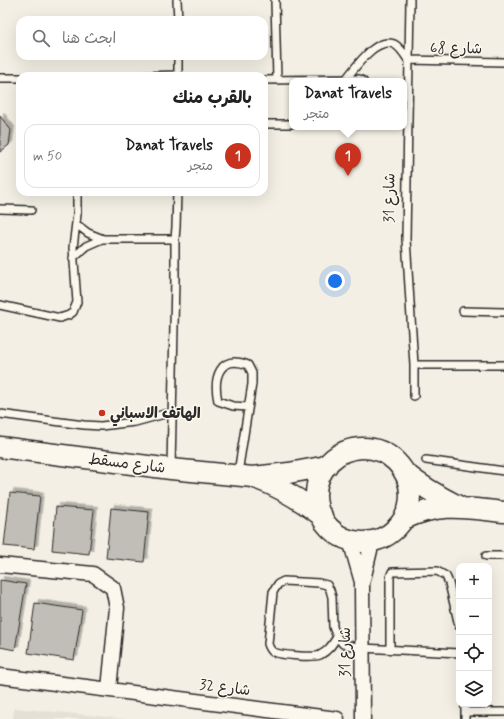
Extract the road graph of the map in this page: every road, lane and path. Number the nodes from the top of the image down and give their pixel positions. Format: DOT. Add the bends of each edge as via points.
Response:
graph roads {
  1 [pos="178,0"];
  2 [pos="275,0"];
  3 [pos="410,0"];
  4 [pos="178,16"];
  5 [pos="178,60"];
  6 [pos="408,60"];
  7 [pos="504,62"];
  8 [pos="178,72"];
  9 [pos="0,78"];
  10 [pos="16,78"];
  11 [pos="347,78"];
  12 [pos="268,80"];
  13 [pos="277,80"];
  14 [pos="289,80"];
  15 [pos="268,124"];
  16 [pos="289,124"];
  17 [pos="77,196"];
  18 [pos="177,196"];
  19 [pos="0,209"];
  20 [pos="31,210"];
  21 [pos="76,224"];
  22 [pos="102,239"];
  23 [pos="174,239"];
  24 [pos="73,258"];
  25 [pos="0,305"];
  26 [pos="463,311"];
  27 [pos="504,312"];
  28 [pos="414,365"];
  29 [pos="504,365"];
  30 [pos="414,396"];
  31 [pos="248,407"];
  32 [pos="172,412"];
  33 [pos="0,414"];
  34 [pos="0,447"];
  35 [pos="426,460"];
  36 [pos="327,466"];
  37 [pos="171,469"];
  38 [pos="504,471"];
  39 [pos="405,473"];
  40 [pos="246,476"];
  41 [pos="460,507"];
  42 [pos="504,512"];
  43 [pos="322,516"];
  44 [pos="404,519"];
  45 [pos="350,540"];
  46 [pos="372,542"];
  47 [pos="486,556"];
  48 [pos="504,556"];
  49 [pos="0,565"];
  50 [pos="362,584"];
  51 [pos="456,613"];
  52 [pos="337,637"];
  53 [pos="362,648"];
  54 [pos="390,649"];
  55 [pos="456,653"];
  56 [pos="0,676"];
  57 [pos="109,689"];
  58 [pos="504,712"];
  59 [pos="465,716"];
  60 [pos="337,719"];
  61 [pos="363,719"];
  1 -- 4 [label="lane"];
  2 -- 13 [label="lane"];
  3 -- 6 [label="lane, شارع 31"];
  5 -- 8 [label="lane"];
  6 -- 7 [label="lane, شارع 68"];
  6 -- 11 [label="lane" via="395,44 386,43 367,53"];
  6 -- 28 [label="lane, شارع 31" via="406,239"];
  9 -- 10 [label="lane"];
  12 -- 13 [label="lane"];
  13 -- 14 [label="lane"];
  15 -- 16 [label="lane"];
  17 -- 21 [label="lane"];
  18 -- 23 [label="lane"];
  19 -- 20 [label="lane"];
  21 -- 22 [label="lane"];
  21 -- 24 [label="lane"];
  22 -- 23 [label="lane"];
  22 -- 24 [label="lane" via="86,246"];
  23 -- 32 [label="lane"];
  24 -- 25 [label="lane" via="77,302 69,315 60,318"];
  26 -- 27 [label="lane"];
  28 -- 29 [label="lane"];
  28 -- 30 [label="lane, شارع 31"];
  31 -- 31 [label="lane" via="252,373 248,365 237,361 227,364 219,372 218,402"];
  31 -- 40 [label="lane"];
  32 -- 33 [label="lane" via="134,422 101,426"];
  32 -- 37 [label="lane"];
  34 -- 37 [label="street, شارع مسقط"];
  35 -- 38 [label="lane"];
  36 -- 39 [label="street" via="341,454 356,449 372,449 396,462"];
  36 -- 40 [label="street, شارع مسقط" via="289,473"];
  36 -- 43 [label="street" via="320,476 316,491 318,509"];
  37 -- 40 [label="street, شارع مسقط"];
  39 -- 41 [label="street" via="431,492"];
  39 -- 44 [label="street" via="410,496 409,508"];
  40 -- 43 [label="street, شارع مسقط" via="271,484"];
  41 -- 42 [label="street"];
  41 -- 44 [label="street" via="436,508"];
  43 -- 45 [label="street" via="327,526 341,537"];
  44 -- 46 [label="street" via="396,530"];
  45 -- 46 [label="street"];
  45 -- 50 [label="street, شارع 31"];
  46 -- 50 [label="street, شارع 31"];
  47 -- 48 [label="lane"];
  49 -- 57 [label="street" via="93,574 113,588 117,608"];
  50 -- 53 [label="street, شارع 31"];
  51 -- 54 [label="lane" via="446,576 437,571 392,572"];
  52 -- 52 [label="lane" via="333,627 332,597 327,586 319,583 284,581 278,584 272,600 268,644 271,649 276,653 318,656 332,645"];
  52 -- 53 [label="lane" via="343,644"];
  53 -- 54 [label="lane"];
  53 -- 61 [label="street, شارع 31"];
  54 -- 55 [label="lane"];
  56 -- 57 [label="street, شارع 32"];
  57 -- 60 [label="street, شارع 32"];
  58 -- 59 [label="lane"];
}
